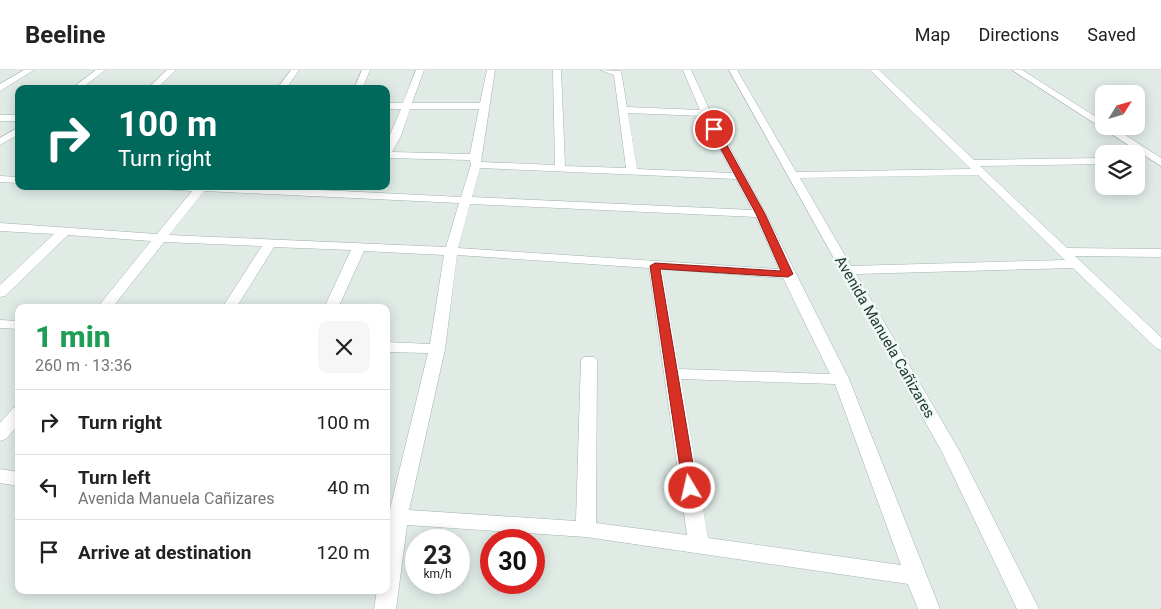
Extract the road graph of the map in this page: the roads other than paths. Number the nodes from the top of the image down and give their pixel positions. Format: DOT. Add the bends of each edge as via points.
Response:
graph roads {
  1 [pos="30,70"];
  2 [pos="101,70"];
  3 [pos="172,70"];
  4 [pos="296,70"];
  5 [pos="366,70"];
  6 [pos="420,70"];
  7 [pos="491,70"];
  8 [pos="557,70"];
  9 [pos="604,70"];
  10 [pos="687,70"];
  11 [pos="734,70"];
  12 [pos="874,70"];
  13 [pos="1016,70"];
  14 [pos="80,85"];
  15 [pos="155,85"];
  16 [pos="284,85"];
  17 [pos="360,85"];
  18 [pos="0,88"];
  19 [pos="390,106"];
  20 [pos="407,106"];
  21 [pos="484,106"];
  22 [pos="623,110"];
  23 [pos="706,113"];
  24 [pos="0,118"];
  25 [pos="15,118"];
  26 [pos="1095,120"];
  27 [pos="15,132"];
  28 [pos="1118,135"];
  29 [pos="3,140"];
  30 [pos="390,147"];
  31 [pos="390,154"];
  32 [pos="1145,160"];
  33 [pos="475,161"];
  34 [pos="1095,161"];
  35 [pos="1158,161"];
  36 [pos="972,163"];
  37 [pos="560,168"];
  38 [pos="632,172"];
  39 [pos="981,172"];
  40 [pos="792,175"];
  41 [pos="738,176"];
  42 [pos="0,179"];
  43 [pos="15,180"];
  44 [pos="199,190"];
  45 [pos="268,190"];
  46 [pos="465,199"];
  47 [pos="760,214"];
  48 [pos="0,227"];
  49 [pos="64,232"];
  50 [pos="159,238"];
  51 [pos="270,244"];
  52 [pos="359,247"];
  53 [pos="451,251"];
  54 [pos="1064,252"];
  55 [pos="1161,253"];
  56 [pos="1076,264"];
  57 [pos="655,266"];
  58 [pos="846,270"];
  59 [pos="788,274"];
  60 [pos="0,293"];
  61 [pos="107,304"];
  62 [pos="232,304"];
  63 [pos="333,304"];
  64 [pos="0,324"];
  65 [pos="15,325"];
  66 [pos="1161,345"];
  67 [pos="390,347"];
  68 [pos="437,348"];
  69 [pos="589,360"];
  70 [pos="672,374"];
  71 [pos="841,379"];
  72 [pos="15,417"];
  73 [pos="0,435"];
  74 [pos="0,476"];
  75 [pos="15,478"];
  76 [pos="392,516"];
  77 [pos="586,529"];
  78 [pos="390,543"];
  79 [pos="699,546"];
  80 [pos="915,576"];
  81 [pos="386,594"];
  82 [pos="385,609"];
  83 [pos="929,609"];
  84 [pos="1028,609"];
  1 -- 18 [label="street"];
  2 -- 14 [label="street"];
  3 -- 15 [label="street"];
  4 -- 16 [label="street"];
  5 -- 17 [label="street"];
  6 -- 20 [label="street"];
  7 -- 21 [label="street"];
  8 -- 37 [label="street"];
  9 -- 22 [label="street" via="618,73"];
  10 -- 23 [label="street"];
  11 -- 40 [label="street, Avenida Manuela Cañizares"];
  12 -- 36 [label="street"];
  13 -- 26 [label="street"];
  19 -- 20 [label="street"];
  20 -- 21 [label="street"];
  20 -- 30 [label="street"];
  21 -- 33 [label="street"];
  22 -- 23 [label="street"];
  22 -- 38 [label="street"];
  23 -- 41 [label="street"];
  24 -- 25 [label="street"];
  27 -- 29 [label="street"];
  28 -- 35 [label="street"];
  31 -- 33 [label="street"];
  32 -- 35 [label="street"];
  33 -- 37 [label="street"];
  33 -- 46 [label="street"];
  34 -- 36 [label="street"];
  36 -- 39 [label="street"];
  37 -- 38 [label="street"];
  38 -- 41 [label="street"];
  39 -- 40 [label="street"];
  39 -- 54 [label="street"];
  40 -- 58 [label="street, Avenida Manuela Cañizares"];
  41 -- 47 [label="street"];
  42 -- 43 [label="street"];
  44 -- 50 [label="street"];
  45 -- 46 [label="street"];
  46 -- 47 [label="street"];
  46 -- 53 [label="street"];
  47 -- 59 [label="street"];
  48 -- 49 [label="street"];
  49 -- 50 [label="street"];
  49 -- 60 [label="street"];
  50 -- 51 [label="street"];
  50 -- 61 [label="street"];
  51 -- 52 [label="street"];
  51 -- 62 [label="street"];
  52 -- 53 [label="street"];
  52 -- 63 [label="street"];
  53 -- 57 [label="street"];
  53 -- 68 [label="street"];
  54 -- 55 [label="street"];
  54 -- 56 [label="street"];
  56 -- 58 [label="street"];
  56 -- 66 [label="street"];
  57 -- 59 [label="street"];
  57 -- 70 [label="street"];
  58 -- 84 [label="street, Avenida Manuela Cañizares" via="951,452"];
  59 -- 71 [label="street"];
  64 -- 65 [label="street"];
  67 -- 68 [label="street"];
  68 -- 76 [label="street"];
  69 -- 77 [label="street"];
  70 -- 71 [label="street"];
  70 -- 79 [label="street"];
  71 -- 80 [label="street"];
  72 -- 73 [label="street"];
  74 -- 75 [label="street"];
  76 -- 77 [label="street"];
  76 -- 78 [label="street"];
  77 -- 79 [label="street"];
  79 -- 80 [label="street"];
  80 -- 83 [label="street"];
  81 -- 82 [label="street"];
}
